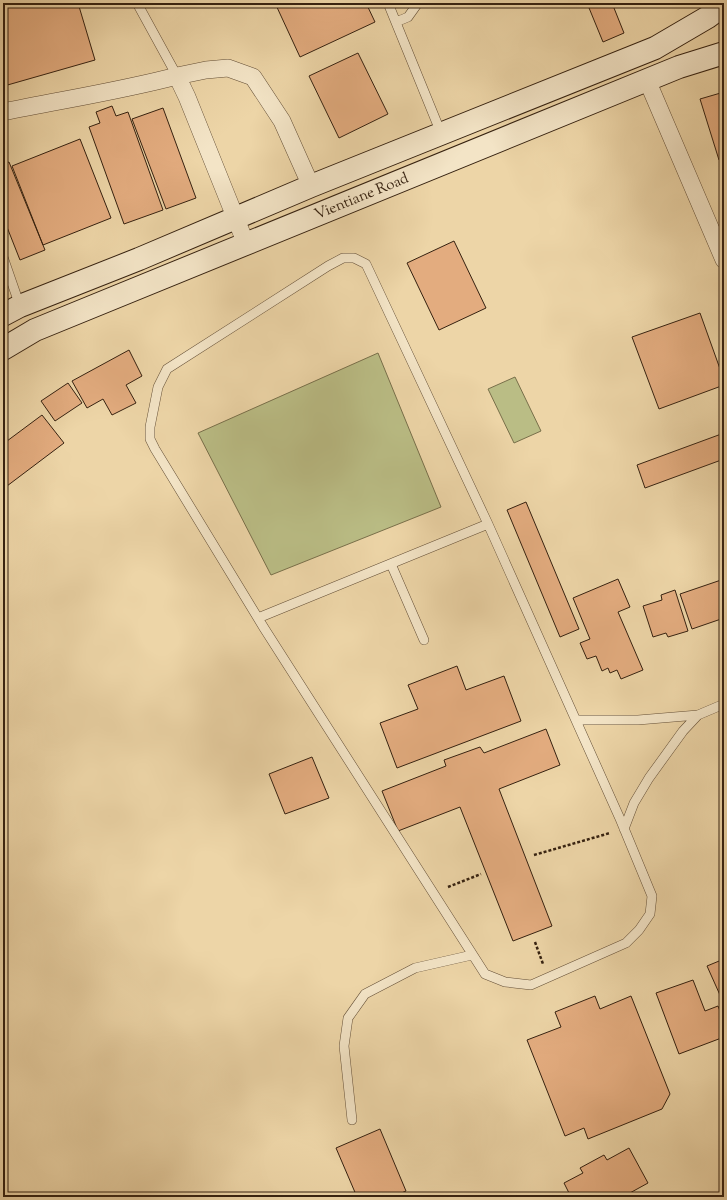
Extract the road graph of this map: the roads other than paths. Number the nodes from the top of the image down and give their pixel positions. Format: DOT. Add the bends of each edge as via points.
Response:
graph roads {
  1 [pos="137,3"];
  2 [pos="388,3"];
  3 [pos="418,3"];
  4 [pos="724,5"];
  5 [pos="396,22"];
  6 [pos="724,53"];
  7 [pos="177,76"];
  8 [pos="647,80"];
  9 [pos="3,112"];
  10 [pos="441,133"];
  11 [pos="311,186"];
  12 [pos="236,217"];
  13 [pos="246,244"];
  14 [pos="3,257"];
  15 [pos="724,260"];
  16 [pos="12,311"];
  17 [pos="3,349"];
  18 [pos="488,524"];
  19 [pos="391,564"];
  20 [pos="258,618"];
  21 [pos="424,640"];
  22 [pos="724,704"];
  23 [pos="698,715"];
  24 [pos="576,720"];
  25 [pos="624,829"];
  26 [pos="472,955"];
  27 [pos="352,1120"];
  1 -- 7 [label="lane"];
  2 -- 5 [label="lane"];
  3 -- 5 [label="lane" via="408,17"];
  4 -- 10 [label="main road" via="655,48"];
  5 -- 10 [label="lane"];
  6 -- 8 [label="main road, Vientiane Road"];
  7 -- 9 [label="street"];
  7 -- 11 [label="street" via="228,68 253,77 282,121"];
  7 -- 12 [label="street"];
  8 -- 13 [label="main road, Vientiane Road"];
  8 -- 15 [label="street"];
  10 -- 11 [label="main road"];
  11 -- 12 [label="main road"];
  12 -- 13 [label="street"];
  12 -- 16 [label="main road"];
  13 -- 17 [label="main road, Vientiane Road" via="35,330"];
  14 -- 16 [label="lane"];
  18 -- 19 [label="lane"];
  18 -- 20 [label="lane" via="366,264 354,258 343,258 167,368 158,387 150,439"];
  18 -- 24 [label="lane"];
  19 -- 20 [label="lane"];
  19 -- 21 [label="lane"];
  20 -- 26 [label="lane"];
  22 -- 23 [label="lane"];
  23 -- 24 [label="lane" via="638,720"];
  23 -- 25 [label="lane" via="683,731 649,778 634,802"];
  24 -- 25 [label="lane"];
  25 -- 26 [label="lane" via="652,896 650,914 626,943 532,985 505,982 485,974"];
  26 -- 27 [label="lane" via="415,968 365,994 348,1018 344,1046"];
}
